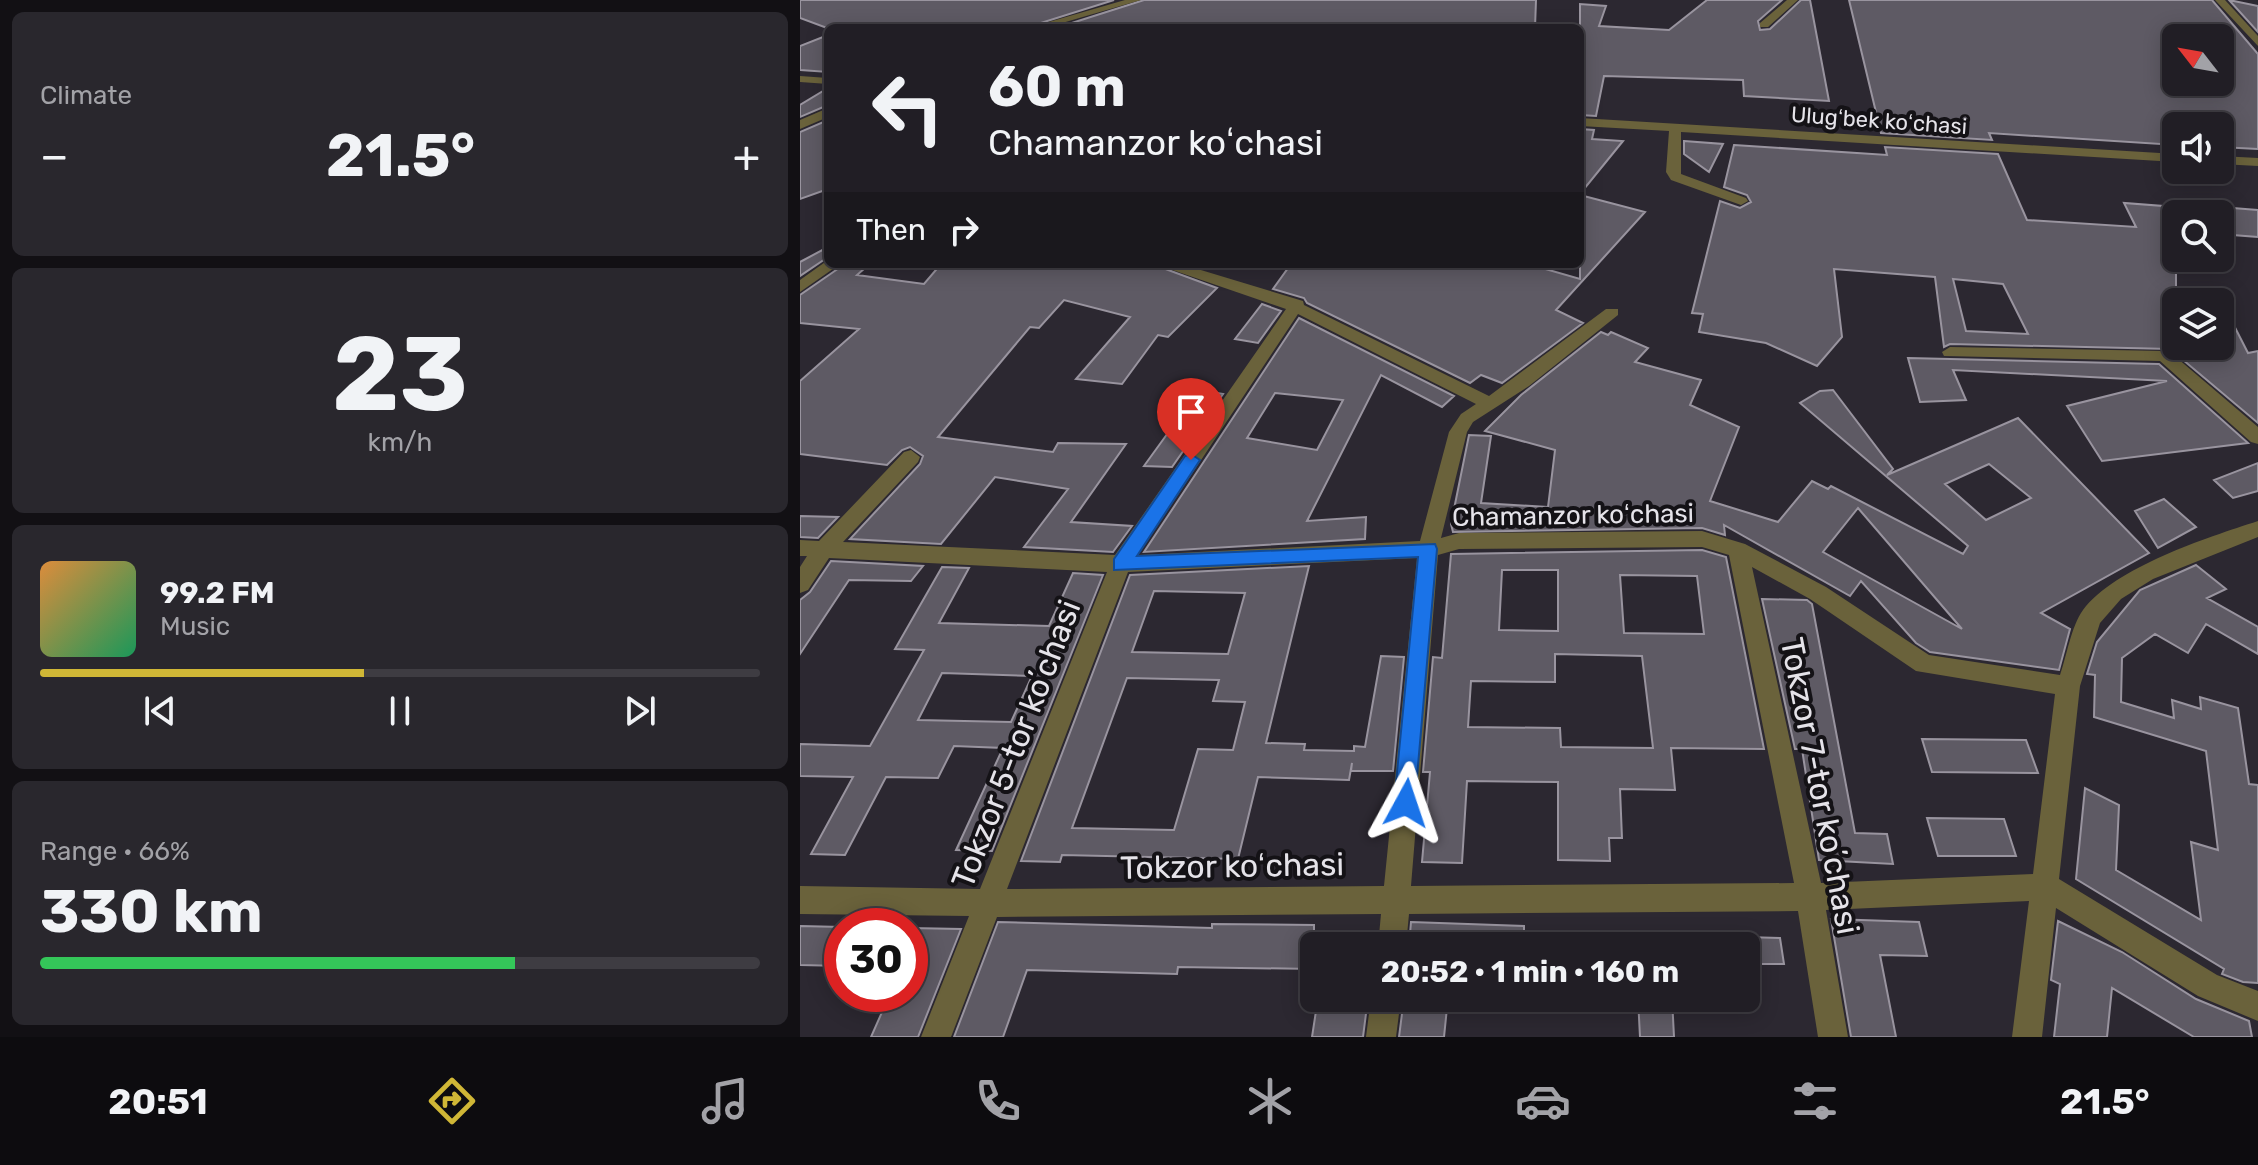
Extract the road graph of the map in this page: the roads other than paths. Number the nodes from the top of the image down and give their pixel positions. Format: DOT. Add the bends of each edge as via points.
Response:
graph roads {
  1 [pos="1136,0"];
  2 [pos="1793,0"];
  3 [pos="2220,0"];
  4 [pos="1048,24"];
  5 [pos="1764,25"];
  6 [pos="2258,43"];
  7 [pos="800,79"];
  8 [pos="824,81"];
  9 [pos="824,114"];
  10 [pos="1584,122"];
  11 [pos="800,125"];
  12 [pos="1675,127"];
  13 [pos="2162,157"];
  14 [pos="2234,161"];
  15 [pos="2258,162"];
  16 [pos="1741,201"];
  17 [pos="826,268"];
  18 [pos="1182,268"];
  19 [pos="800,287"];
  20 [pos="1297,304"];
  21 [pos="1612,312"];
  22 [pos="1950,352"];
  23 [pos="1488,403"];
  24 [pos="2258,437"];
  25 [pos="911,457"];
  26 [pos="2258,529"];
  27 [pos="800,548"];
  28 [pos="824,549"];
  29 [pos="1428,549"];
  30 [pos="1738,550"];
  31 [pos="1121,564"];
  32 [pos="800,584"];
  33 [pos="2068,686"];
  34 [pos="2047,887"];
  35 [pos="1810,897"];
  36 [pos="1398,898"];
  37 [pos="800,900"];
  38 [pos="991,903"];
  39 [pos="1394,932"];
  40 [pos="2258,1006"];
  41 [pos="1384,1012"];
  42 [pos="936,1037"];
  43 [pos="1381,1037"];
  44 [pos="1833,1037"];
  45 [pos="2027,1037"];
  1 -- 4 [label="street"];
  2 -- 5 [label="street"];
  3 -- 6 [label="street"];
  7 -- 8 [label="street"];
  9 -- 11 [label="street"];
  10 -- 12 [label="street, Ulugʻbek koʻchasi"];
  12 -- 13 [label="street, Ulugʻbek koʻchasi"];
  12 -- 16 [label="street" via="1676,177"];
  14 -- 15 [label="street"];
  17 -- 19 [label="street"];
  18 -- 20 [label="street"];
  20 -- 23 [label="street"];
  20 -- 31 [label="street"];
  21 -- 23 [label="street, Chamanzor koʻchasi"];
  22 -- 24 [label="street" via="2164,356"];
  23 -- 29 [label="street, Chamanzor koʻchasi" via="1458,432"];
  25 -- 28 [label="street"];
  26 -- 33 [label="street" via="2146,573 2113,593 2090,618"];
  27 -- 28 [label="street, Chamanzor koʻchasi"];
  28 -- 31 [label="street, Chamanzor koʻchasi"];
  28 -- 32 [label="street"];
  29 -- 30 [label="street, Chamanzor koʻchasi" via="1459,541 1702,539"];
  29 -- 31 [label="street, Chamanzor koʻchasi"];
  29 -- 36 [label="street"];
  30 -- 33 [label="street, Chamanzor koʻchasi" via="1818,593 1924,664"];
  30 -- 35 [label="street, Tokzor 7-tor koʼchasi"];
  31 -- 38 [label="street, Tokzor 5-tor koʼchasi"];
  33 -- 34 [label="street"];
  34 -- 35 [label="street, Tokzor koʻchasi"];
  34 -- 40 [label="street" via="2208,986"];
  34 -- 45 [label="street"];
  35 -- 36 [label="street, Tokzor koʻchasi"];
  35 -- 44 [label="street, Tokzor 7-tor koʼchasi"];
  36 -- 38 [label="street, Tokzor koʻchasi"];
  36 -- 39 [label="street"];
  37 -- 38 [label="street, Tokzor koʻchasi"];
  38 -- 42 [label="street, Tokzor 5-tor koʼchasi"];
  41 -- 43 [label="street"];
}
